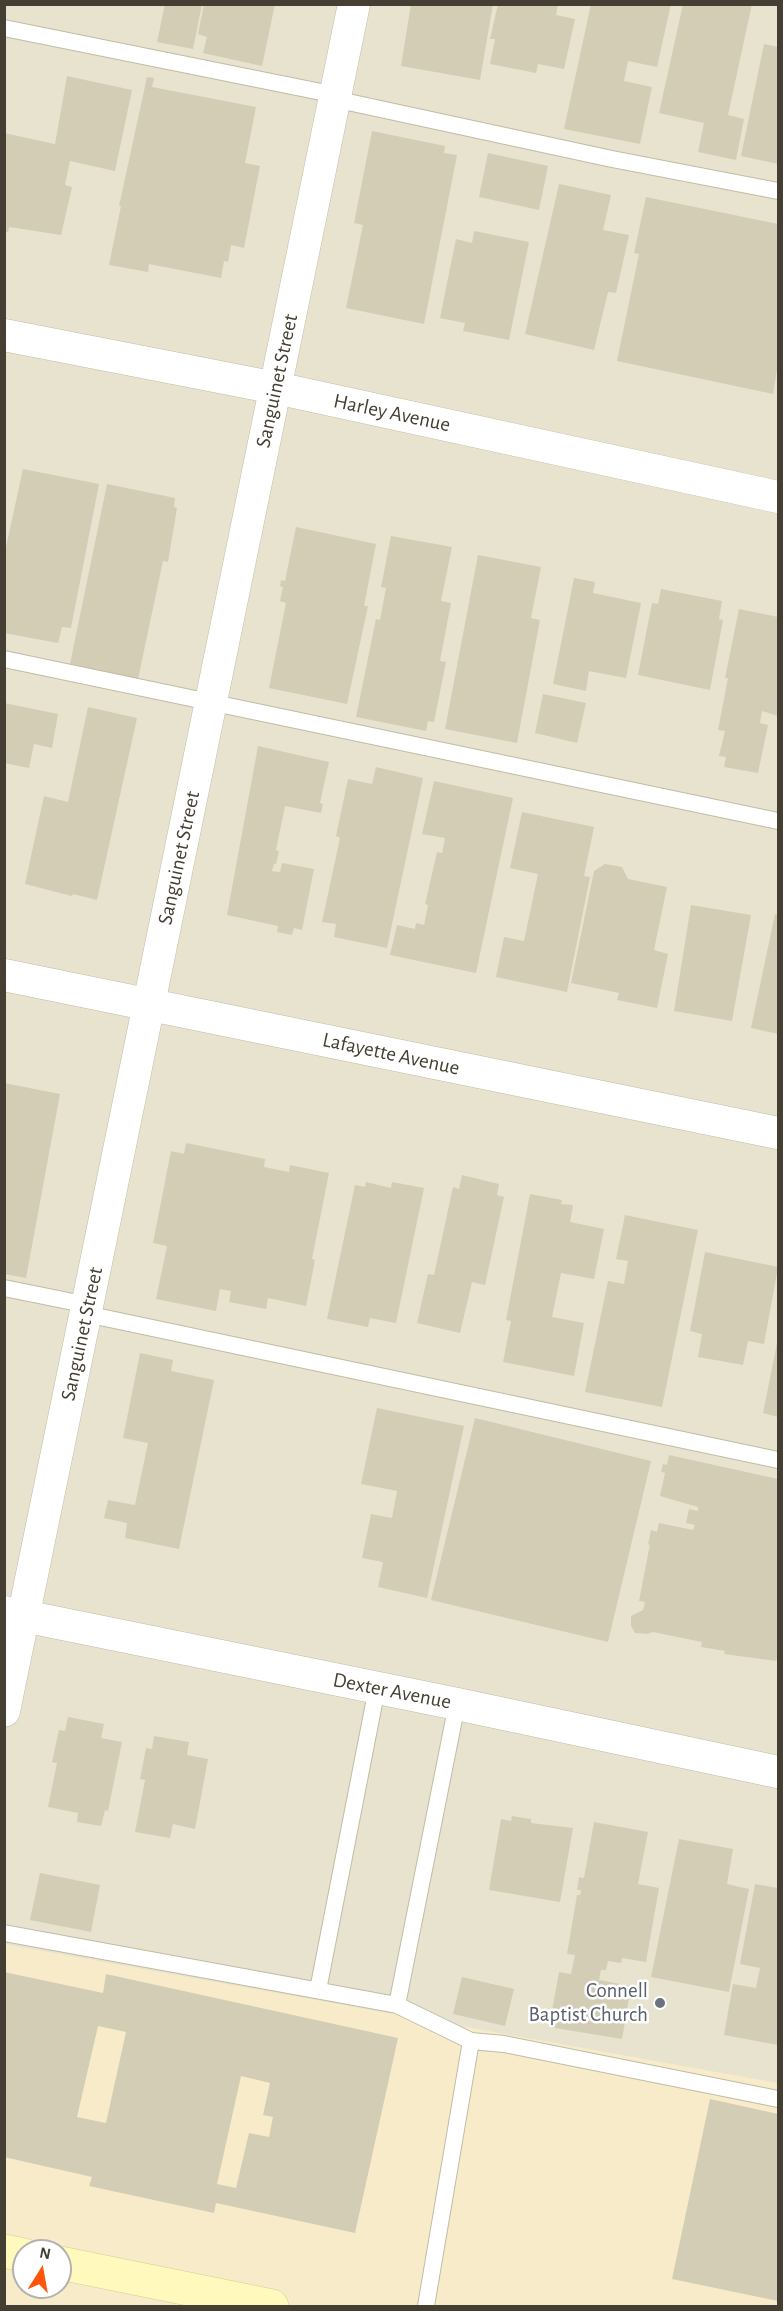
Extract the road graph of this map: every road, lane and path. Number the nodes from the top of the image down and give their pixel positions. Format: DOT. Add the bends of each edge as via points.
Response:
graph roads {
  1 [pos="354,4"];
  2 [pos="4,28"];
  3 [pos="335,97"];
  4 [pos="778,191"];
  5 [pos="4,335"];
  6 [pos="276,388"];
  7 [pos="778,498"];
  8 [pos="4,659"];
  9 [pos="211,702"];
  10 [pos="778,821"];
  11 [pos="4,975"];
  12 [pos="150,1005"];
  13 [pos="778,1133"];
  14 [pos="4,1288"];
  15 [pos="87,1310"];
  16 [pos="778,1460"];
  17 [pos="14,1614"];
  18 [pos="377,1688"];
  19 [pos="457,1704"];
  20 [pos="4,1711"];
  21 [pos="778,1772"];
  22 [pos="4,1933"];
  23 [pos="318,1990"];
  24 [pos="397,2005"];
  25 [pos="471,2041"];
  26 [pos="778,2099"];
  27 [pos="72,2265"];
  28 [pos="272,2307"];
  29 [pos="426,2307"];
  1 -- 3 [label="street, Sanguinet Street"];
  2 -- 3 [label="lane"];
  3 -- 4 [label="lane" via="612,159"];
  3 -- 6 [label="street, Sanguinet Street"];
  5 -- 6 [label="street, Harley Avenue"];
  6 -- 7 [label="street, Harley Avenue"];
  6 -- 9 [label="street, Sanguinet Street"];
  8 -- 9 [label="lane"];
  9 -- 10 [label="lane"];
  9 -- 12 [label="street, Sanguinet Street"];
  11 -- 12 [label="street, Lafayette Avenue"];
  12 -- 13 [label="street, Lafayette Avenue"];
  12 -- 15 [label="street, Sanguinet Street"];
  14 -- 15 [label="lane"];
  15 -- 16 [label="lane"];
  15 -- 17 [label="street, Sanguinet Street"];
  17 -- 18 [label="street, Dexter Avenue"];
  17 -- 20 [label="street, Sanguinet Street"];
  18 -- 19 [label="street, Dexter Avenue"];
  18 -- 23 [label="lane"];
  19 -- 21 [label="street, Dexter Avenue"];
  19 -- 24 [label="lane"];
  22 -- 23 [label="lane"];
  23 -- 24 [label="lane"];
  24 -- 25 [label="lane"];
  25 -- 26 [label="lane" via="504,2044"];
  25 -- 29 [label="lane"];
  27 -- 28 [label="street"];
}
